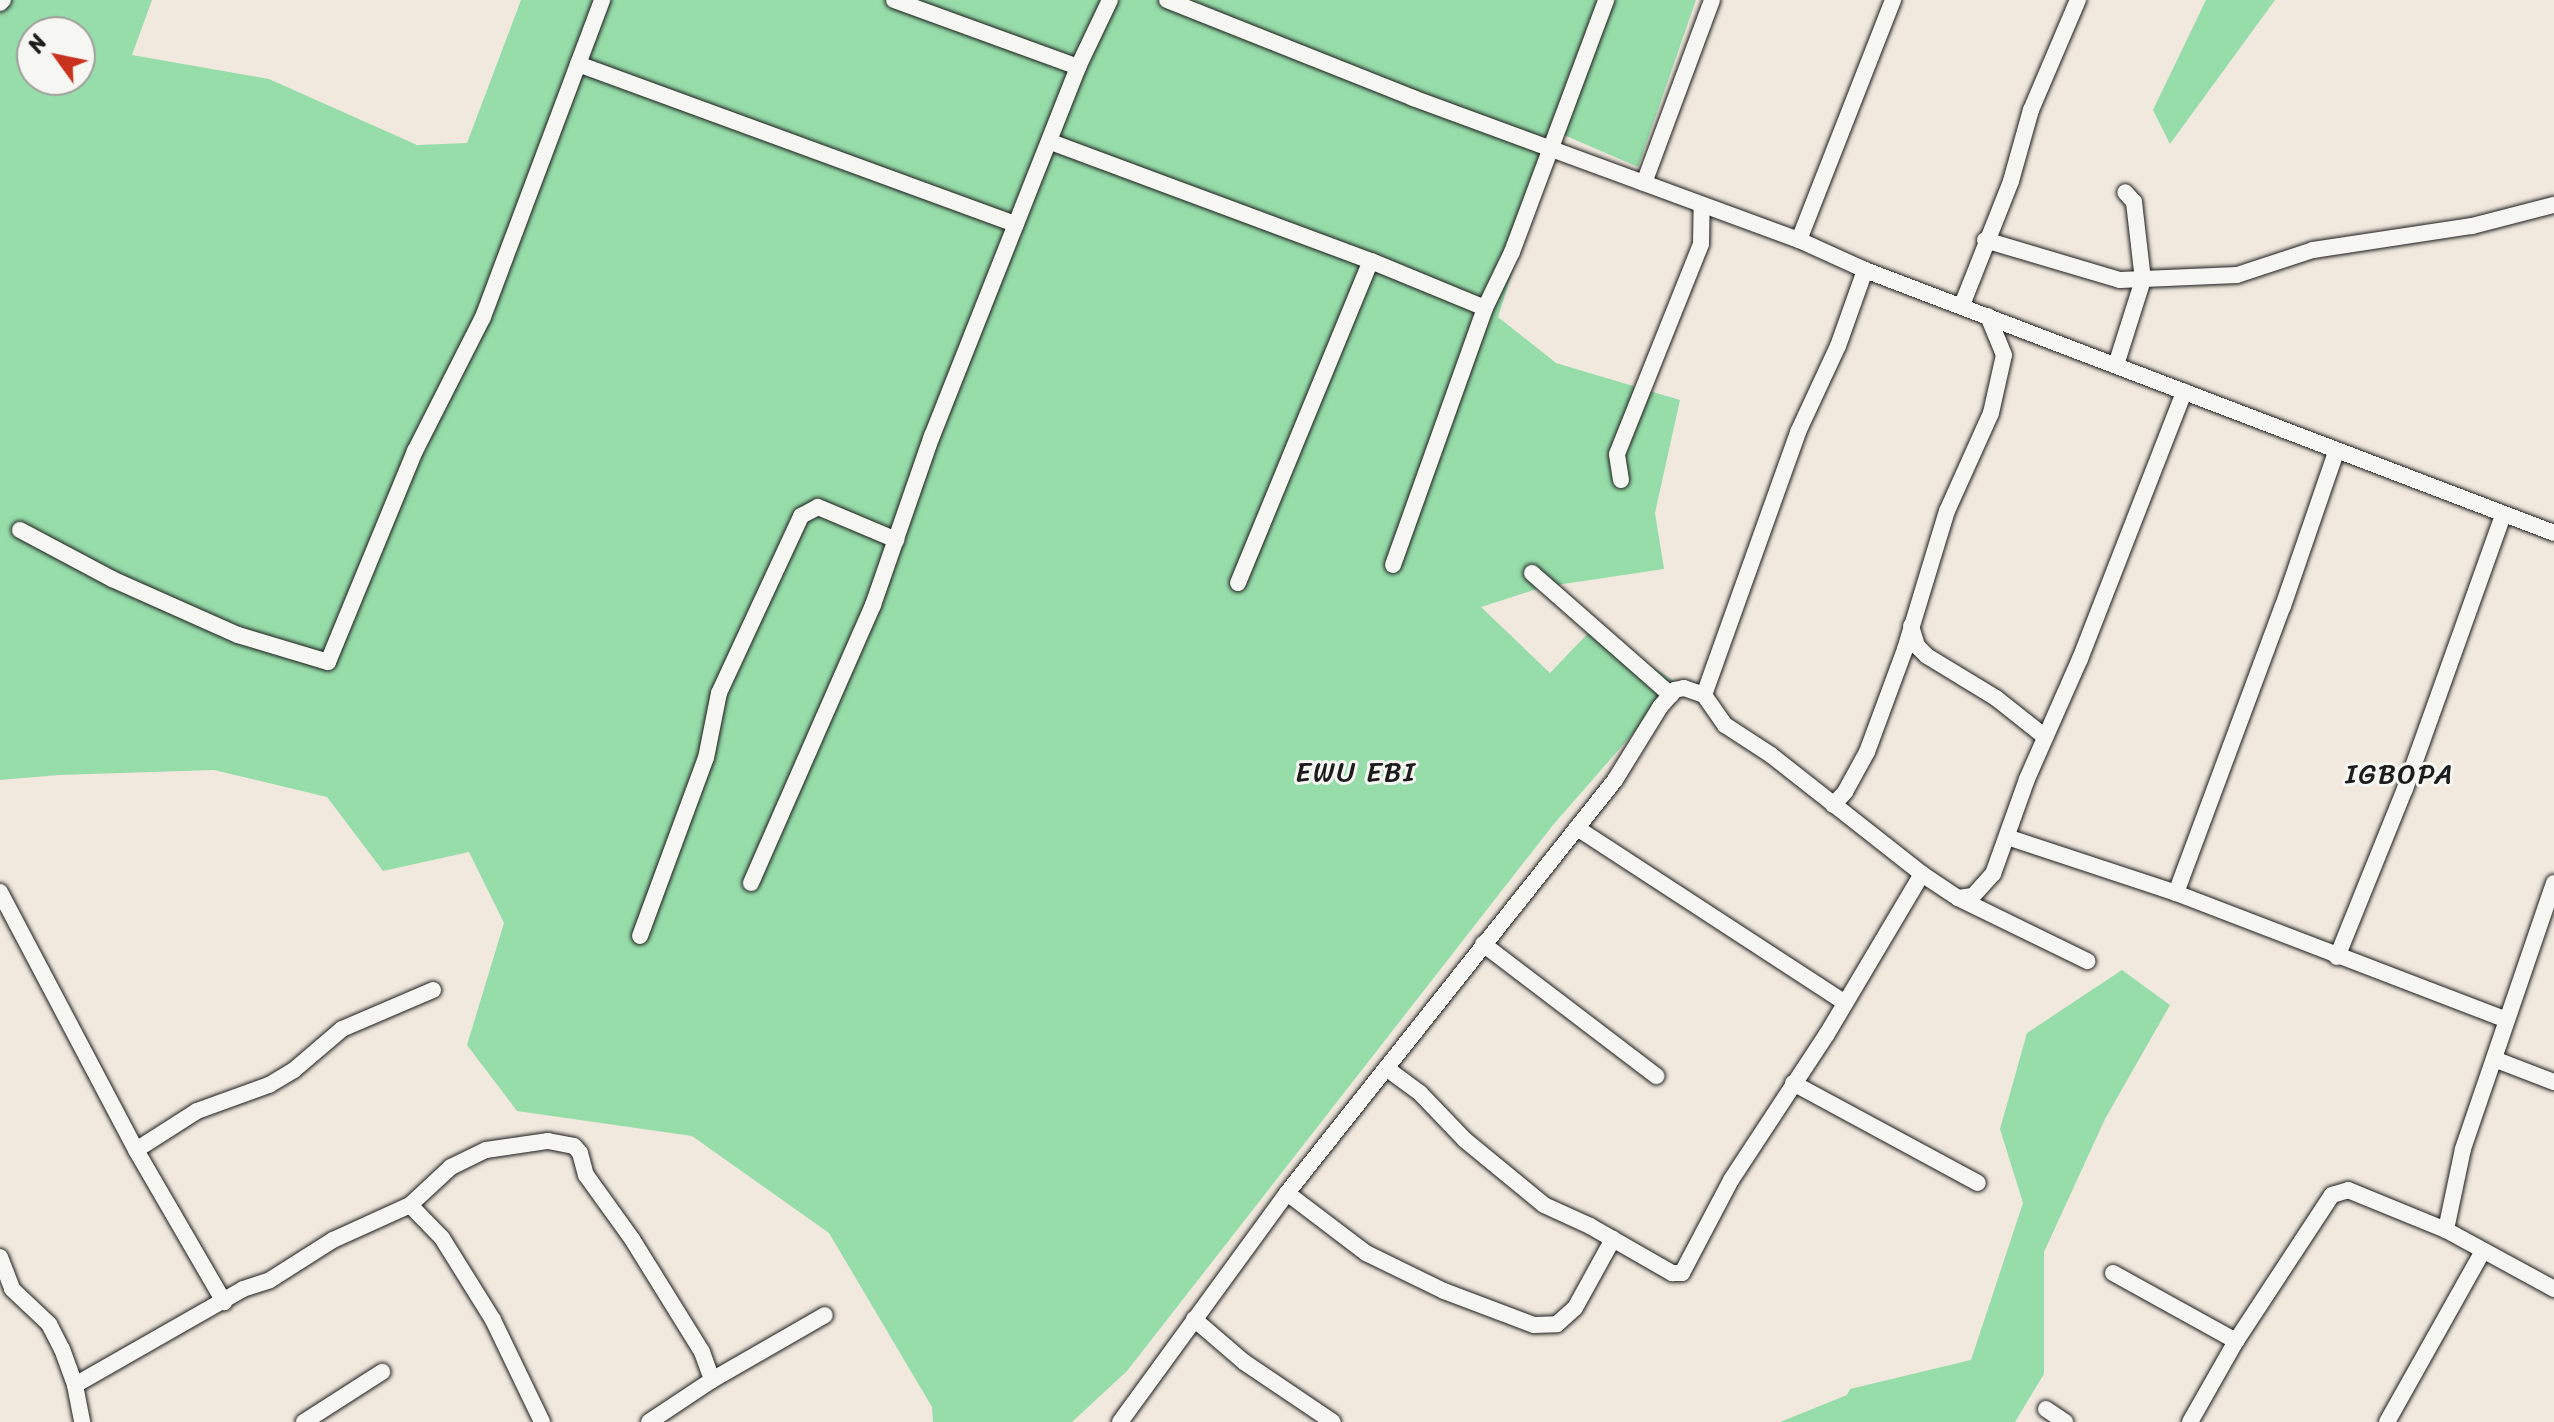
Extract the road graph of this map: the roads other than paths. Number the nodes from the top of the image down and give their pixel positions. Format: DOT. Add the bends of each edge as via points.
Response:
graph roads {
  1 [pos="602,0"];
  2 [pos="894,0"];
  3 [pos="1110,0"];
  4 [pos="1167,0"];
  5 [pos="1606,0"];
  6 [pos="1712,0"];
  7 [pos="1893,0"];
  8 [pos="2078,0"];
  9 [pos="921,5"];
  10 [pos="578,64"];
  11 [pos="1078,67"];
  12 [pos="1051,142"];
  13 [pos="1550,149"];
  14 [pos="1644,183"];
  15 [pos="2125,192"];
  16 [pos="1702,205"];
  17 [pos="2554,205"];
  18 [pos="1016,224"];
  19 [pos="1799,240"];
  20 [pos="1985,240"];
  21 [pos="1371,261"];
  22 [pos="1865,270"];
  23 [pos="2143,280"];
  24 [pos="1962,305"];
  25 [pos="1485,308"];
  26 [pos="1988,316"];
  27 [pos="2023,331"];
  28 [pos="2004,355"];
  29 [pos="2116,365"];
  30 [pos="2184,392"];
  31 [pos="2336,452"];
  32 [pos="1621,480"];
  33 [pos="2503,515"];
  34 [pos="20,530"];
  35 [pos="2554,533"];
  36 [pos="896,540"];
  37 [pos="1393,565"];
  38 [pos="1532,573"];
  39 [pos="1238,583"];
  40 [pos="1910,625"];
  41 [pos="1671,695"];
  42 [pos="1704,695"];
  43 [pos="2044,736"];
  44 [pos="1833,805"];
  45 [pos="1577,828"];
  46 [pos="2007,837"];
  47 [pos="1922,874"];
  48 [pos="751,883"];
  49 [pos="2554,883"];
  50 [pos="0,892"];
  51 [pos="2176,893"];
  52 [pos="1958,898"];
  53 [pos="2550,907"];
  54 [pos="640,936"];
  55 [pos="1483,944"];
  56 [pos="2337,957"];
  57 [pos="2087,961"];
  58 [pos="433,990"];
  59 [pos="1845,1003"];
  60 [pos="2505,1019"];
  61 [pos="2494,1059"];
  62 [pos="1386,1068"];
  63 [pos="1656,1076"];
  64 [pos="2554,1082"];
  65 [pos="1793,1083"];
  66 [pos="136,1150"];
  67 [pos="1978,1183"];
  68 [pos="1287,1193"];
  69 [pos="410,1205"];
  70 [pos="2446,1230"];
  71 [pos="1613,1239"];
  72 [pos="2483,1251"];
  73 [pos="0,1257"];
  74 [pos="2113,1273"];
  75 [pos="2554,1289"];
  76 [pos="6,1292"];
  77 [pos="224,1302"];
  78 [pos="825,1315"];
  79 [pos="1194,1319"];
  80 [pos="2236,1341"];
  81 [pos="382,1372"];
  82 [pos="712,1380"];
  83 [pos="75,1385"];
  84 [pos="2046,1409"];
  85 [pos="82,1422"];
  86 [pos="304,1422"];
  87 [pos="542,1422"];
  88 [pos="649,1422"];
  89 [pos="1120,1422"];
  90 [pos="1333,1422"];
  91 [pos="2065,1422"];
  92 [pos="2190,1422"];
  93 [pos="2387,1422"];
  1 -- 10 [label="street"];
  2 -- 9 [label="street"];
  3 -- 11 [label="street"];
  4 -- 13 [label="street"];
  5 -- 13 [label="street"];
  6 -- 14 [label="street"];
  7 -- 19 [label="street"];
  8 -- 20 [label="street" via="2031,110 2011,181"];
  9 -- 11 [label="street"];
  10 -- 18 [label="street"];
  10 -- 34 [label="street" via="483,317 415,451 328,662 238,635 112,579"];
  11 -- 12 [label="street"];
  12 -- 18 [label="street"];
  12 -- 21 [label="street"];
  13 -- 14 [label="street"];
  13 -- 25 [label="street"];
  14 -- 16 [label="street"];
  15 -- 23 [label="street" via="2134,202"];
  16 -- 19 [label="street"];
  16 -- 32 [label="street" via="1701,244 1617,454"];
  17 -- 23 [label="street" via="2472,226 2313,250 2237,275"];
  18 -- 36 [label="street"];
  19 -- 22 [label="street"];
  20 -- 23 [label="street" via="2097,275"];
  20 -- 24 [label="street"];
  21 -- 25 [label="street"];
  21 -- 39 [label="street"];
  22 -- 24 [label="street"];
  22 -- 42 [label="street" via="1838,346 1798,432"];
  23 -- 29 [label="street"];
  24 -- 26 [label="street"];
  25 -- 37 [label="street"];
  26 -- 27 [label="street"];
  26 -- 28 [label="street"];
  27 -- 28 [label="street"];
  27 -- 29 [label="street"];
  28 -- 40 [label="street" via="1991,413 1947,511"];
  29 -- 30 [label="street"];
  30 -- 31 [label="street"];
  30 -- 43 [label="street" via="2080,659"];
  31 -- 33 [label="street"];
  31 -- 51 [label="street"];
  33 -- 35 [label="street"];
  33 -- 56 [label="street" via="2405,789"];
  36 -- 48 [label="street" via="862,633"];
  36 -- 54 [label="street" via="818,507 801,516 719,693 706,758"];
  38 -- 41 [label="street"];
  40 -- 43 [label="street" via="1927,656 1996,698"];
  40 -- 44 [label="street" via="1867,752"];
  41 -- 42 [label="street" via="1684,688"];
  41 -- 45 [label="street"];
  42 -- 44 [label="street" via="1725,725"];
  43 -- 46 [label="street"];
  44 -- 47 [label="street"];
  45 -- 55 [label="street"];
  45 -- 59 [label="street"];
  46 -- 51 [label="street"];
  46 -- 52 [label="street" via="1993,874 1973,896"];
  47 -- 52 [label="street"];
  47 -- 59 [label="street"];
  49 -- 53 [label="street"];
  50 -- 66 [label="street"];
  51 -- 56 [label="street"];
  52 -- 57 [label="street"];
  53 -- 60 [label="street"];
  55 -- 62 [label="street"];
  55 -- 63 [label="street"];
  56 -- 60 [label="street"];
  58 -- 66 [label="street" via="342,1029 269,1085 197,1111"];
  59 -- 65 [label="street"];
  60 -- 61 [label="street"];
  61 -- 64 [label="street"];
  61 -- 70 [label="street" via="2463,1149"];
  62 -- 68 [label="street"];
  62 -- 71 [label="street" via="1544,1205"];
  65 -- 67 [label="street"];
  65 -- 71 [label="street" via="1731,1180 1682,1273 1672,1273"];
  66 -- 77 [label="street"];
  68 -- 71 [label="street" via="1366,1253 1444,1291 1534,1325 1557,1324 1575,1308"];
  68 -- 79 [label="street"];
  69 -- 77 [label="street" via="333,1240"];
  69 -- 82 [label="street" via="451,1167 486,1150 531,1141 574,1146 586,1175 702,1352"];
  69 -- 87 [label="street" via="442,1238 493,1320"];
  70 -- 72 [label="street"];
  70 -- 80 [label="street" via="2348,1190 2332,1195"];
  72 -- 75 [label="street"];
  72 -- 93 [label="street"];
  73 -- 76 [label="street"];
  74 -- 80 [label="street"];
  76 -- 83 [label="street" via="49,1324"];
  77 -- 83 [label="street"];
  78 -- 82 [label="street"];
  79 -- 89 [label="street"];
  79 -- 90 [label="street" via="1244,1362"];
  80 -- 92 [label="street"];
  81 -- 86 [label="street"];
  82 -- 88 [label="street"];
  83 -- 85 [label="street"];
  84 -- 91 [label="street"];
}
